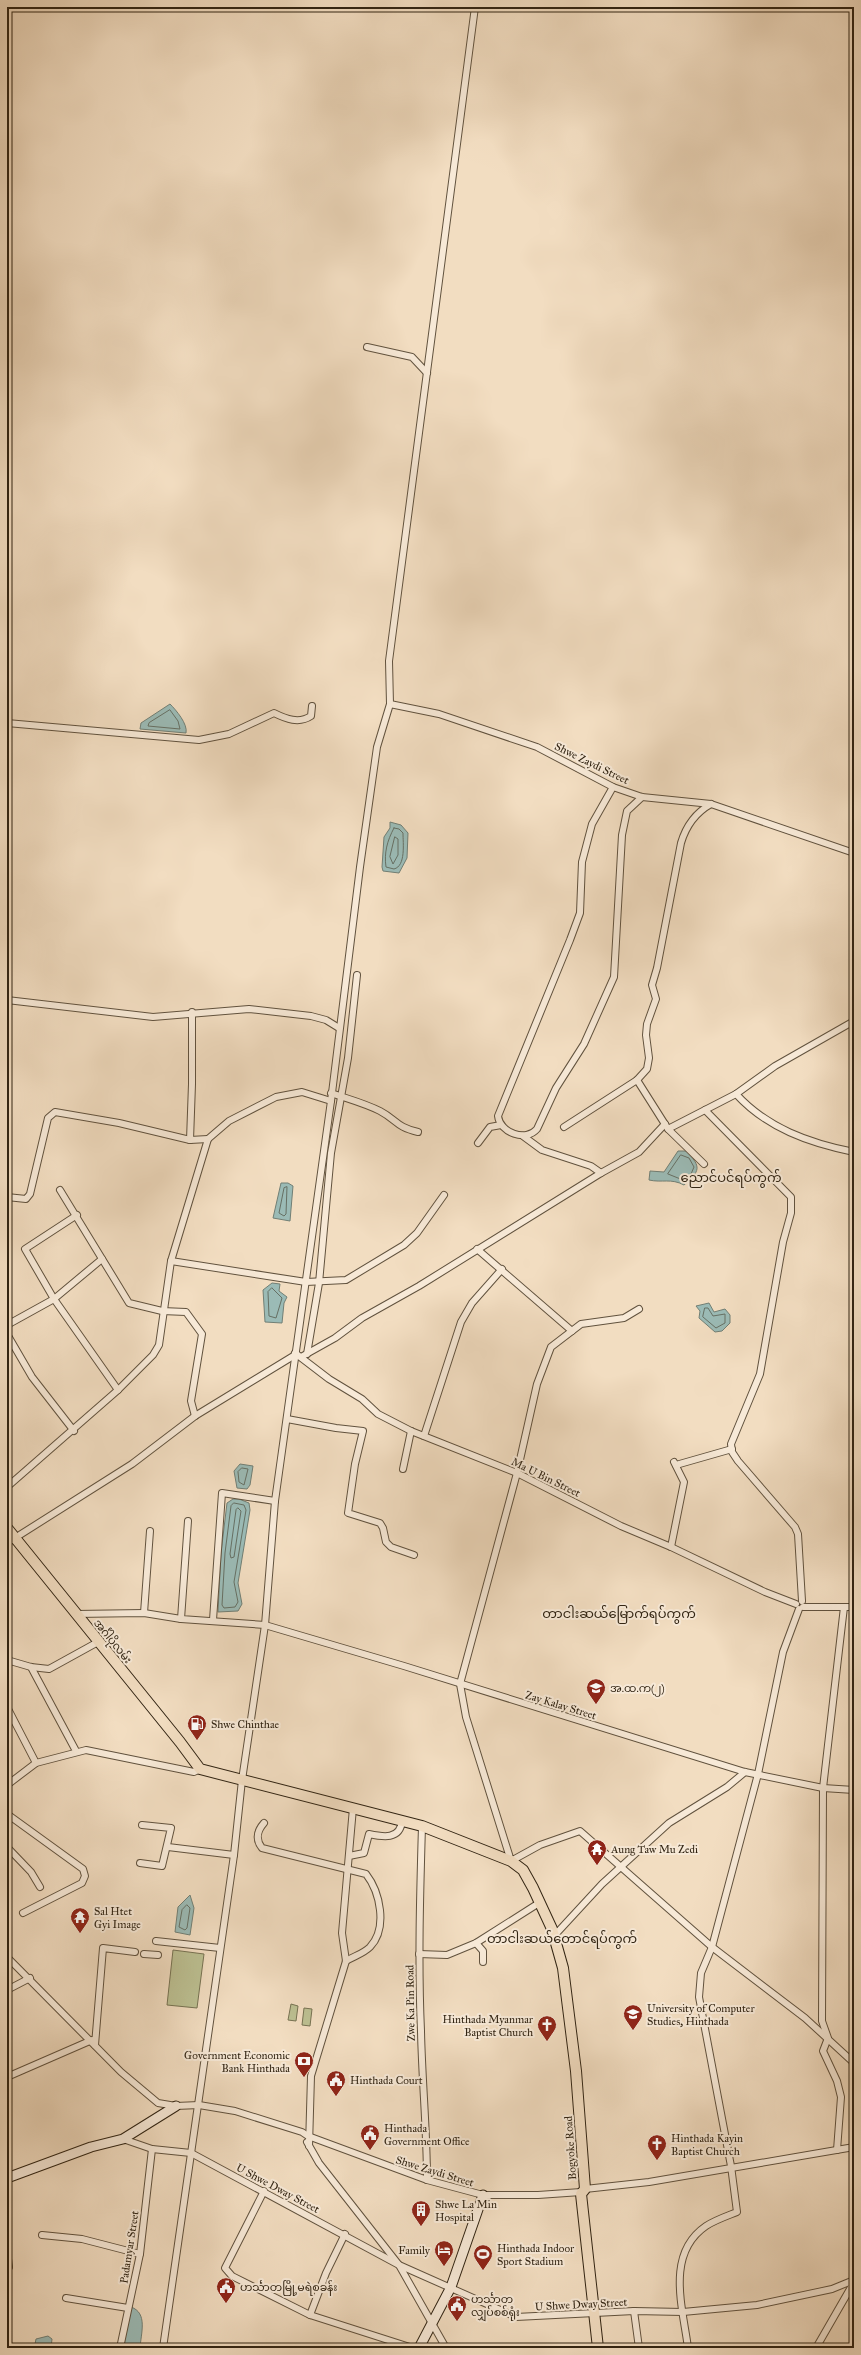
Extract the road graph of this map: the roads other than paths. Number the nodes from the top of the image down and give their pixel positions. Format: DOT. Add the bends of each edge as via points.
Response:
graph roads {
  1 [pos="475,7"];
  2 [pos="367,347"];
  3 [pos="427,373"];
  4 [pos="390,704"];
  5 [pos="312,706"];
  6 [pos="7,723"];
  7 [pos="613,786"];
  8 [pos="642,797"];
  9 [pos="711,804"];
  10 [pos="854,853"];
  11 [pos="357,975"];
  12 [pos="7,1000"];
  13 [pos="192,1012"];
  14 [pos="854,1021"];
  15 [pos="339,1028"];
  16 [pos="637,1080"];
  17 [pos="331,1093"];
  18 [pos="736,1094"];
  19 [pos="342,1097"];
  20 [pos="331,1101"];
  21 [pos="705,1110"];
  22 [pos="501,1125"];
  23 [pos="666,1126"];
  24 [pos="564,1127"];
  25 [pos="418,1132"];
  26 [pos="524,1136"];
  27 [pos="208,1139"];
  28 [pos="190,1140"];
  29 [pos="478,1143"];
  30 [pos="854,1152"];
  31 [pos="704,1164"];
  32 [pos="600,1173"];
  33 [pos="60,1190"];
  34 [pos="444,1195"];
  35 [pos="7,1197"];
  36 [pos="77,1215"];
  37 [pos="477,1249"];
  38 [pos="102,1260"];
  39 [pos="171,1261"];
  40 [pos="502,1269"];
  41 [pos="306,1282"];
  42 [pos="319,1283"];
  43 [pos="54,1299"];
  44 [pos="639,1309"];
  45 [pos="162,1311"];
  46 [pos="7,1325"];
  47 [pos="572,1330"];
  48 [pos="7,1334"];
  49 [pos="300,1355"];
  50 [pos="118,1390"];
  51 [pos="194,1416"];
  52 [pos="287,1419"];
  53 [pos="74,1431"];
  54 [pos="411,1431"];
  55 [pos="424,1436"];
  56 [pos="732,1449"];
  57 [pos="403,1469"];
  58 [pos="517,1473"];
  59 [pos="7,1487"];
  60 [pos="275,1501"];
  61 [pos="188,1521"];
  62 [pos="7,1528"];
  63 [pos="150,1531"];
  64 [pos="10,1540"];
  65 [pos="671,1547"];
  66 [pos="414,1555"];
  67 [pos="800,1605"];
  68 [pos="844,1607"];
  69 [pos="854,1607"];
  70 [pos="144,1613"];
  71 [pos="76,1614"];
  72 [pos="181,1619"];
  73 [pos="213,1620"];
  74 [pos="265,1625"];
  75 [pos="98,1642"];
  76 [pos="7,1660"];
  77 [pos="31,1667"];
  78 [pos="460,1684"];
  79 [pos="7,1706"];
  80 [pos="76,1751"];
  81 [pos="36,1763"];
  82 [pos="200,1769"];
  83 [pos="745,1772"];
  84 [pos="758,1774"];
  85 [pos="242,1780"];
  86 [pos="8,1781"];
  87 [pos="823,1788"];
  88 [pos="854,1790"];
  89 [pos="353,1808"];
  90 [pos="7,1814"];
  91 [pos="402,1821"];
  92 [pos="264,1823"];
  93 [pos="142,1825"];
  94 [pos="422,1826"];
  95 [pos="7,1847"];
  96 [pos="168,1847"];
  97 [pos="234,1855"];
  98 [pos="349,1856"];
  99 [pos="511,1861"];
  100 [pos="140,1863"];
  101 [pos="623,1866"];
  102 [pos="348,1869"];
  103 [pos="40,1887"];
  104 [pos="539,1903"];
  105 [pos="23,1913"];
  106 [pos="554,1936"];
  107 [pos="156,1941"];
  108 [pos="476,1944"];
  109 [pos="712,1947"];
  110 [pos="220,1948"];
  111 [pos="135,1952"];
  112 [pos="144,1954"];
  113 [pos="419,1954"];
  114 [pos="158,1955"];
  115 [pos="7,1957"];
  116 [pos="346,1961"];
  117 [pos="483,1962"];
  118 [pos="30,1978"];
  119 [pos="7,1990"];
  120 [pos="828,2038"];
  121 [pos="93,2042"];
  122 [pos="854,2063"];
  123 [pos="7,2077"];
  124 [pos="199,2105"];
  125 [pos="176,2106"];
  126 [pos="302,2132"];
  127 [pos="308,2136"];
  128 [pos="122,2139"];
  129 [pos="309,2146"];
  130 [pos="854,2147"];
  131 [pos="152,2149"];
  132 [pos="837,2150"];
  133 [pos="192,2153"];
  134 [pos="731,2166"];
  135 [pos="7,2178"];
  136 [pos="427,2180"];
  137 [pos="583,2190"];
  138 [pos="264,2191"];
  139 [pos="483,2195"];
  140 [pos="345,2234"];
  141 [pos="42,2235"];
  142 [pos="7,2250"];
  143 [pos="140,2254"];
  144 [pos="399,2265"];
  145 [pos="9,2267"];
  146 [pos="854,2281"];
  147 [pos="451,2287"];
  148 [pos="66,2298"];
  149 [pos="128,2308"];
  150 [pos="634,2311"];
  151 [pos="683,2312"];
  152 [pos="594,2314"];
  153 [pos="310,2315"];
  154 [pos="431,2324"];
  155 [pos="120,2348"];
  156 [pos="163,2348"];
  157 [pos="413,2348"];
  158 [pos="419,2348"];
  159 [pos="446,2348"];
  160 [pos="598,2348"];
  161 [pos="639,2348"];
  162 [pos="688,2348"];
  163 [pos="816,2348"];
  1 -- 3 [label="street"];
  2 -- 3 [label="street" via="412,357"];
  3 -- 4 [label="street" via="389,661"];
  4 -- 7 [label="street, Shwe Zaydi Street" via="439,714 537,747"];
  4 -- 15 [label="street" via="377,747"];
  5 -- 6 [label="street" via="311,716 305,720 294,721 274,713 229,734 199,740"];
  7 -- 8 [label="street, Shwe Zaydi Street"];
  7 -- 22 [label="street" via="592,824 582,862 580,913 542,1013 498,1116"];
  8 -- 9 [label="street, Shwe Zaydi Street"];
  8 -- 26 [label="street" via="627,811 622,835 614,976 584,1044 556,1088 537,1129 533,1134"];
  9 -- 10 [label="street, Shwe Zaydi Street"];
  9 -- 16 [label="street" via="698,812 680,843 652,985 656,999 647,1024 649,1064"];
  11 -- 19 [label="street"];
  12 -- 13 [label="street" via="153,1016"];
  13 -- 15 [label="street" via="249,1009 274,1011 326,1020"];
  13 -- 28 [label="street"];
  14 -- 18 [label="street" via="775,1066"];
  15 -- 17 [label="street"];
  16 -- 23 [label="street"];
  16 -- 24 [label="street"];
  17 -- 19 [label="street"];
  17 -- 20 [label="street"];
  18 -- 21 [label="street"];
  18 -- 30 [label="street" via="756,1114 786,1132 832,1148"];
  19 -- 25 [label="street" via="359,1100 382,1112 402,1128"];
  19 -- 42 [label="street" via="331,1153"];
  20 -- 27 [label="street" via="302,1092 276,1097 229,1121"];
  20 -- 41 [label="street"];
  21 -- 23 [label="street"];
  21 -- 56 [label="street" via="791,1197 792,1204 760,1374 731,1444"];
  22 -- 26 [label="street" via="513,1134"];
  22 -- 29 [label="street" via="490,1126"];
  23 -- 31 [label="street"];
  23 -- 32 [label="street" via="639,1152"];
  26 -- 32 [label="street" via="542,1150 591,1166"];
  27 -- 28 [label="street"];
  27 -- 39 [label="street"];
  28 -- 35 [label="street" via="119,1123 55,1112 48,1118 30,1194 26,1199"];
  32 -- 37 [label="street"];
  33 -- 36 [label="street"];
  34 -- 42 [label="street" via="417,1233 387,1257 346,1280"];
  36 -- 38 [label="street"];
  36 -- 43 [label="street" via="25,1249"];
  37 -- 40 [label="street"];
  37 -- 49 [label="street"];
  38 -- 43 [label="street"];
  38 -- 45 [label="street" via="129,1303"];
  39 -- 41 [label="street"];
  39 -- 45 [label="street"];
  40 -- 47 [label="street"];
  40 -- 55 [label="street" via="472,1303 461,1322"];
  41 -- 42 [label="street"];
  41 -- 49 [label="street"];
  42 -- 49 [label="street"];
  43 -- 46 [label="street"];
  43 -- 50 [label="street"];
  44 -- 47 [label="street" via="624,1318 581,1324"];
  45 -- 50 [label="street" via="159,1345 153,1355"];
  45 -- 51 [label="street" via="186,1312 202,1334 192,1401"];
  47 -- 58 [label="street" via="551,1347 537,1384"];
  48 -- 53 [label="street" via="32,1377"];
  49 -- 51 [label="street"];
  49 -- 52 [label="street"];
  49 -- 54 [label="street, Ma U Bin Street" via="330,1379 362,1399 378,1414"];
  50 -- 53 [label="street"];
  51 -- 64 [label="street" via="132,1464"];
  52 -- 60 [label="street"];
  52 -- 66 [label="street" via="363,1430 348,1513 380,1523 386,1542 391,1547"];
  53 -- 59 [label="street"];
  54 -- 55 [label="street, Ma U Bin Street"];
  54 -- 57 [label="street"];
  55 -- 58 [label="street, Ma U Bin Street"];
  56 -- 65 [label="street" via="675,1464 684,1482"];
  56 -- 67 [label="street" via="750,1476 795,1526 798,1534"];
  58 -- 65 [label="street, Ma U Bin Street" via="621,1526"];
  58 -- 78 [label="street"];
  60 -- 73 [label="street" via="222,1493"];
  60 -- 74 [label="street"];
  61 -- 72 [label="street"];
  62 -- 64 [label="main road, အင်္ဂါပိုလမ်း"];
  63 -- 70 [label="street"];
  64 -- 71 [label="main road, အင်္ဂါပိုလမ်း"];
  65 -- 67 [label="street, Ma U Bin Street" via="766,1592"];
  67 -- 68 [label="street, Ma U Bin Street"];
  67 -- 84 [label="street" via="783,1652"];
  68 -- 69 [label="street, Ma U Bin Street"];
  68 -- 87 [label="street"];
  70 -- 71 [label="street, Zay Kalay Street"];
  70 -- 72 [label="street, Zay Kalay Street"];
  71 -- 75 [label="main road, အင်္ဂါပိုလမ်း"];
  72 -- 73 [label="street, Zay Kalay Street"];
  73 -- 74 [label="street, Zay Kalay Street"];
  74 -- 78 [label="street, Zay Kalay Street"];
  74 -- 85 [label="street"];
  75 -- 77 [label="street" via="49,1669"];
  75 -- 82 [label="main road, အင်္ဂါပိုလမ်း"];
  76 -- 77 [label="street"];
  77 -- 80 [label="street"];
  78 -- 83 [label="street, Zay Kalay Street"];
  78 -- 99 [label="street" via="466,1717"];
  79 -- 81 [label="street"];
  80 -- 81 [label="street"];
  80 -- 82 [label="street" via="86,1750 194,1772"];
  81 -- 86 [label="street"];
  82 -- 85 [label="main road"];
  83 -- 84 [label="street, Zay Kalay Street"];
  83 -- 101 [label="street" via="727,1787 669,1823"];
  84 -- 87 [label="street, Zay Kalay Street"];
  84 -- 109 [label="street"];
  85 -- 89 [label="main road"];
  85 -- 97 [label="street"];
  87 -- 88 [label="street, Zay Kalay Street"];
  87 -- 120 [label="street" via="822,2021"];
  89 -- 91 [label="main road"];
  89 -- 98 [label="street"];
  90 -- 105 [label="street" via="82,1869 86,1876 82,1882"];
  91 -- 94 [label="main road"];
  91 -- 98 [label="street" via="397,1833 387,1837 369,1834 364,1852"];
  92 -- 102 [label="street" via="257,1836 262,1848"];
  93 -- 96 [label="street" via="171,1828"];
  94 -- 99 [label="main road"];
  94 -- 113 [label="street, Zwe Ka Pin Road"];
  95 -- 103 [label="street" via="31,1872"];
  96 -- 97 [label="street"];
  96 -- 100 [label="street" via="162,1866"];
  97 -- 110 [label="street"];
  98 -- 102 [label="street"];
  99 -- 101 [label="street" via="540,1845 580,1831"];
  99 -- 104 [label="main road, Bogyoke Road" via="523,1870"];
  101 -- 106 [label="street" via="602,1884"];
  101 -- 109 [label="street"];
  102 -- 116 [label="street" via="342,1933"];
  102 -- 116 [label="street" via="366,1874 374,1884 379,1905 379,1930 376,1939 363,1953"];
  104 -- 106 [label="main road, Bogyoke Road"];
  104 -- 108 [label="street"];
  106 -- 137 [label="main road, Bogyoke Road" via="563,1968 576,2071"];
  107 -- 110 [label="street"];
  108 -- 113 [label="street" via="447,1955"];
  108 -- 117 [label="street" via="483,1951"];
  109 -- 120 [label="street"];
  109 -- 134 [label="street" via="701,1973 699,1998"];
  110 -- 124 [label="street"];
  111 -- 121 [label="street" via="104,1948"];
  112 -- 114 [label="street"];
  113 -- 136 [label="street, Zwe Ka Pin Road"];
  115 -- 118 [label="street, Shwe Zaydi Street"];
  116 -- 127 [label="street" via="311,2076"];
  118 -- 119 [label="street"];
  118 -- 121 [label="street, Shwe Zaydi Street"];
  120 -- 122 [label="street"];
  120 -- 132 [label="street" via="823,2051 837,2081 841,2097"];
  121 -- 123 [label="street"];
  121 -- 125 [label="street, Shwe Zaydi Street" via="139,2089 158,2102"];
  124 -- 125 [label="street, Shwe Zaydi Street"];
  124 -- 126 [label="street, Shwe Zaydi Street" via="235,2111"];
  124 -- 133 [label="street"];
  125 -- 128 [label="street"];
  126 -- 127 [label="street, Shwe Zaydi Street"];
  126 -- 129 [label="street"];
  127 -- 129 [label="street"];
  127 -- 136 [label="street, Shwe Zaydi Street"];
  128 -- 131 [label="street, U Shwe Dway Street"];
  128 -- 135 [label="street" via="91,2147"];
  129 -- 144 [label="street" via="319,2163"];
  130 -- 132 [label="street, Shwe Zaydi Street"];
  131 -- 133 [label="street, U Shwe Dway Street"];
  131 -- 143 [label="street, Padamyar Street"];
  132 -- 134 [label="street, Shwe Zaydi Street"];
  133 -- 138 [label="street, U Shwe Dway Street"];
  133 -- 156 [label="street"];
  134 -- 137 [label="street, Shwe Zaydi Street" via="649,2182"];
  134 -- 151 [label="street" via="736,2212 706,2225 687,2248 681,2263 679,2280"];
  136 -- 139 [label="street, Shwe Zaydi Street"];
  137 -- 139 [label="street, Shwe Zaydi Street" via="538,2195"];
  137 -- 152 [label="main road, Bogyoke Road"];
  138 -- 140 [label="street, U Shwe Dway Street"];
  138 -- 153 [label="street" via="225,2268 232,2276"];
  139 -- 147 [label="street"];
  140 -- 144 [label="street, U Shwe Dway Street"];
  140 -- 153 [label="street"];
  141 -- 143 [label="street" via="82,2239"];
  142 -- 145 [label="street"];
  143 -- 149 [label="street, Padamyar Street"];
  144 -- 147 [label="street, U Shwe Dway Street"];
  144 -- 154 [label="street"];
  146 -- 151 [label="street, U Shwe Dway Street" via="795,2299"];
  146 -- 163 [label="street"];
  147 -- 152 [label="street, U Shwe Dway Street" via="516,2317"];
  147 -- 154 [label="street"];
  148 -- 149 [label="street"];
  149 -- 155 [label="street, Padamyar Street"];
  150 -- 151 [label="street, U Shwe Dway Street"];
  150 -- 152 [label="street, U Shwe Dway Street"];
  150 -- 161 [label="street"];
  151 -- 162 [label="street"];
  152 -- 160 [label="main road, Bogyoke Road"];
  153 -- 157 [label="street"];
  154 -- 158 [label="street"];
  154 -- 159 [label="street"];
}
